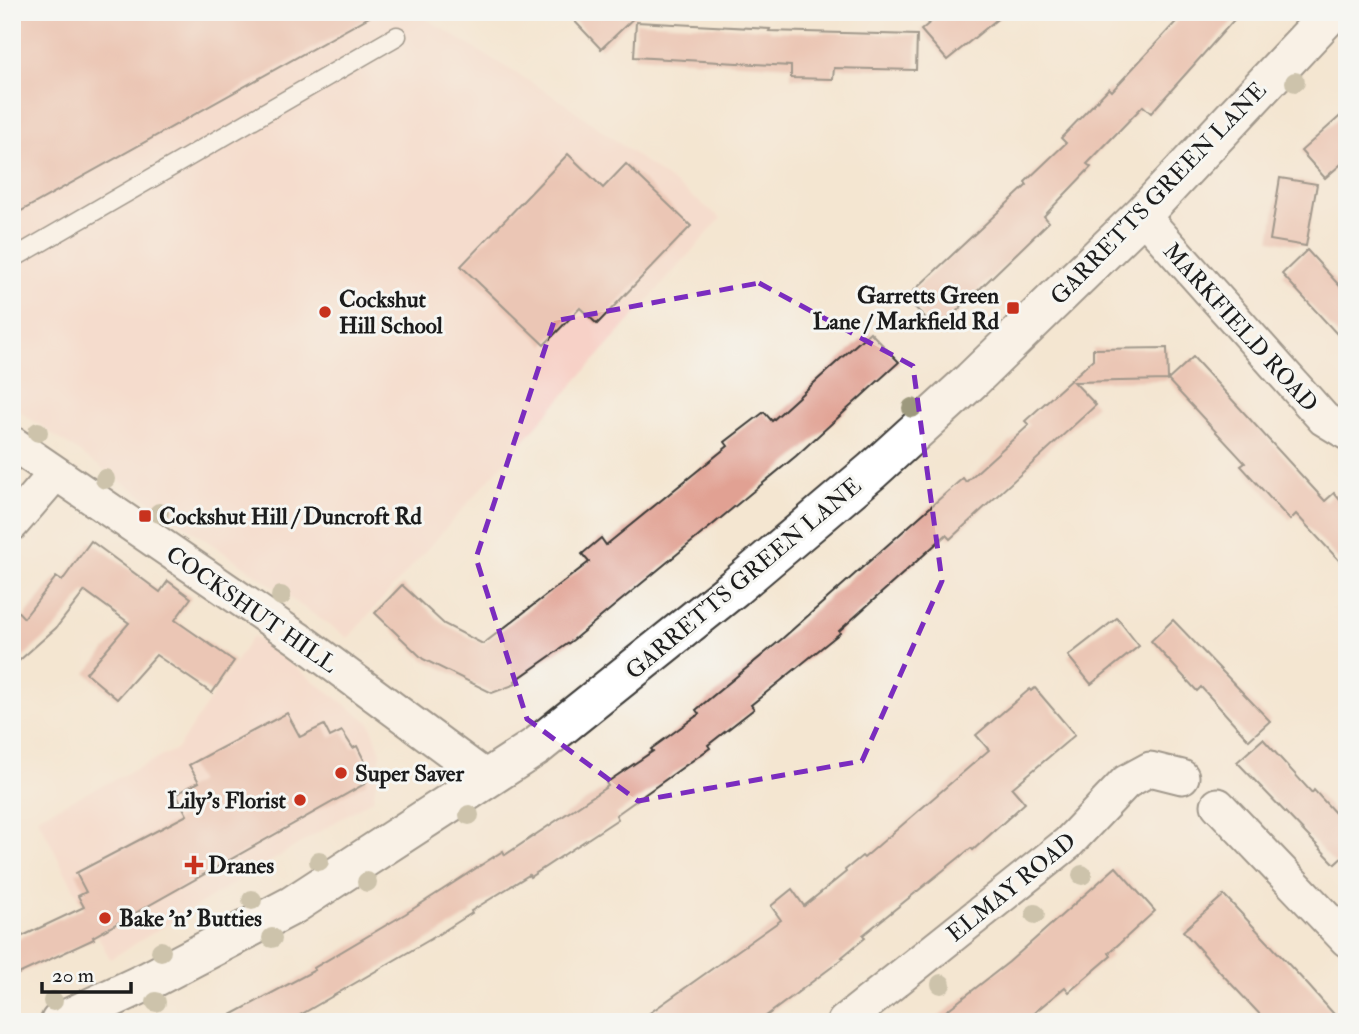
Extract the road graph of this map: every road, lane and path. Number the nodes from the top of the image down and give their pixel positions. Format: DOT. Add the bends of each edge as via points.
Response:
graph roads {
  1 [pos="1332,12"];
  2 [pos="397,36"];
  3 [pos="1142,215"];
  4 [pos="12,259"];
  5 [pos="1347,433"];
  6 [pos="12,443"];
  7 [pos="55,474"];
  8 [pos="12,524"];
  9 [pos="1182,777"];
  10 [pos="488,779"];
  11 [pos="1218,805"];
  12 [pos="1347,940"];
  13 [pos="60,1022"];
  14 [pos="844,1022"];
  1 -- 3 [label="street, GARRETTS GREEN LANE"];
  2 -- 4 [label="lane"];
  3 -- 5 [label="street, MARKFIELD ROAD" via="1324,419"];
  3 -- 10 [label="street, GARRETTS GREEN LANE" via="872,471 547,738"];
  6 -- 7 [label="street, COCKSHUT HILL"];
  7 -- 8 [label="street"];
  7 -- 10 [label="street, COCKSHUT HILL" via="300,640"];
  9 -- 14 [label="street, ELMAY ROAD" via="1150,769 1126,782 1068,843"];
  10 -- 13 [label="street, GARRETTS GREEN LANE" via="293,905"];
  11 -- 12 [label="street"];
}
